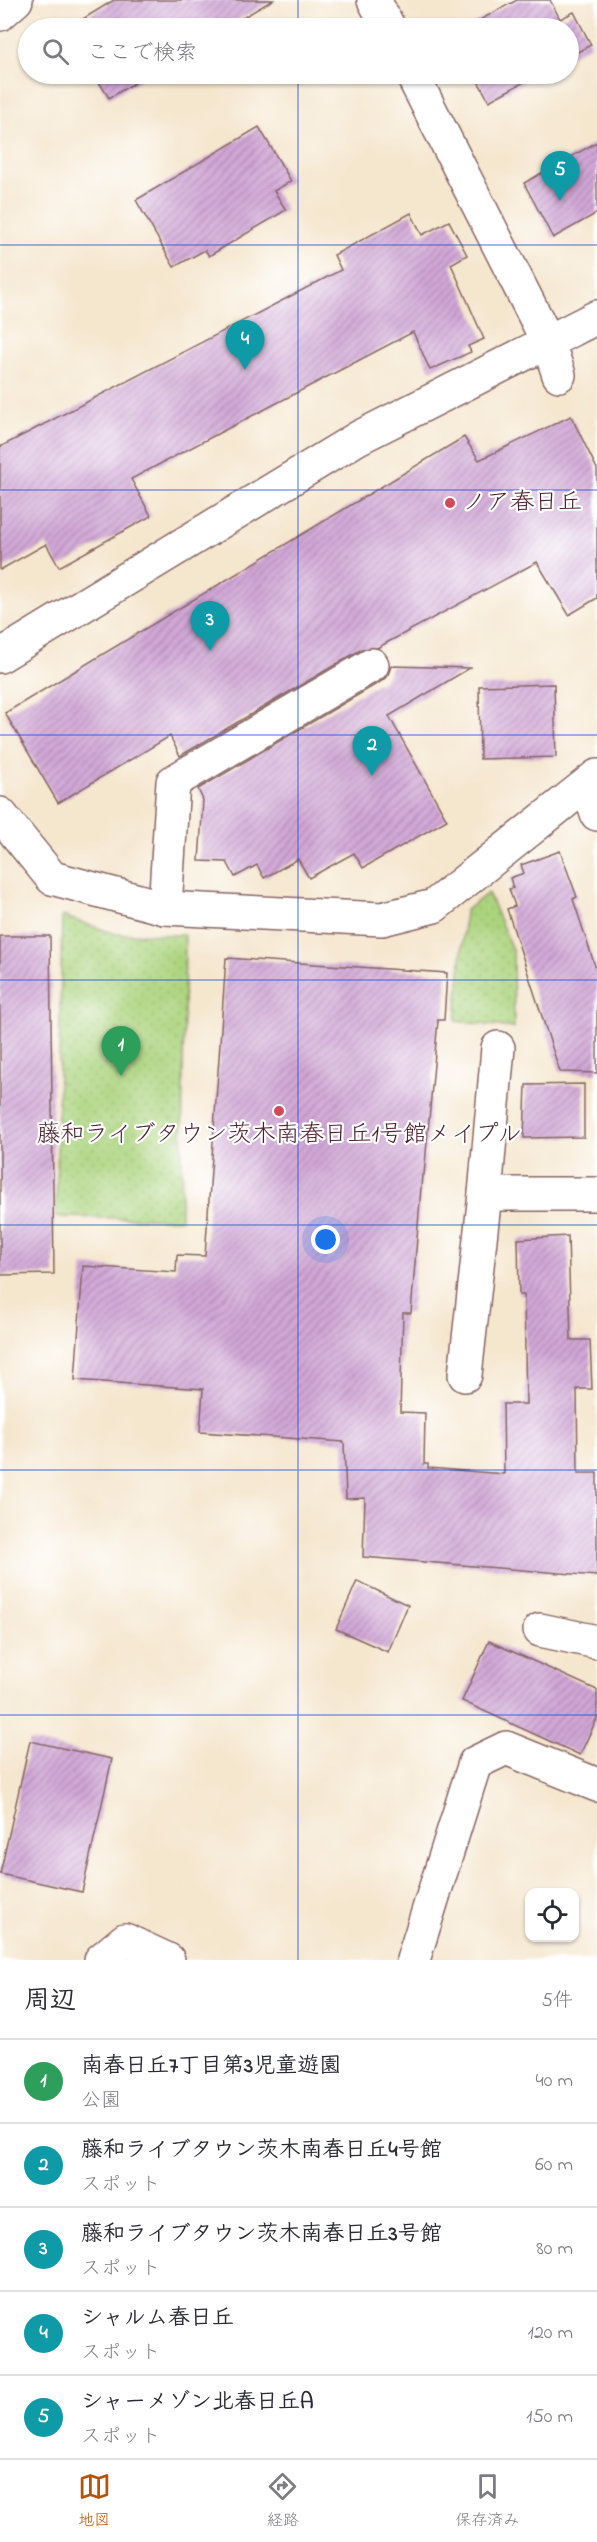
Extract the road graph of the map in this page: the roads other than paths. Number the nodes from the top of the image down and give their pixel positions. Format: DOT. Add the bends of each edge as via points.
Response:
graph roads {
  1 [pos="374,0"];
  2 [pos="384,18"];
  3 [pos="417,84"];
  4 [pos="597,317"];
  5 [pos="548,342"];
  6 [pos="559,375"];
  7 [pos="0,656"];
  8 [pos="372,665"];
  9 [pos="594,791"];
  10 [pos="0,814"];
  11 [pos="165,908"];
  12 [pos="498,1047"];
  13 [pos="485,1194"];
  14 [pos="597,1194"];
  15 [pos="465,1376"];
  16 [pos="540,1630"];
  17 [pos="597,1641"];
  18 [pos="597,1785"];
  19 [pos="113,1950"];
  20 [pos="168,1960"];
  21 [pos="412,1960"];
  1 -- 2 [label="street"];
  3 -- 5 [label="street"];
  4 -- 5 [label="street"];
  5 -- 6 [label="street"];
  5 -- 7 [label="street" via="358,438"];
  8 -- 11 [label="street" via="173,782"];
  9 -- 11 [label="street" via="434,906 382,919"];
  10 -- 11 [label="street" via="52,878"];
  12 -- 13 [label="street"];
  13 -- 14 [label="street"];
  13 -- 15 [label="street"];
  16 -- 17 [label="street"];
  18 -- 21 [label="street" via="506,1748 475,1763"];
  19 -- 20 [label="street"];
}
